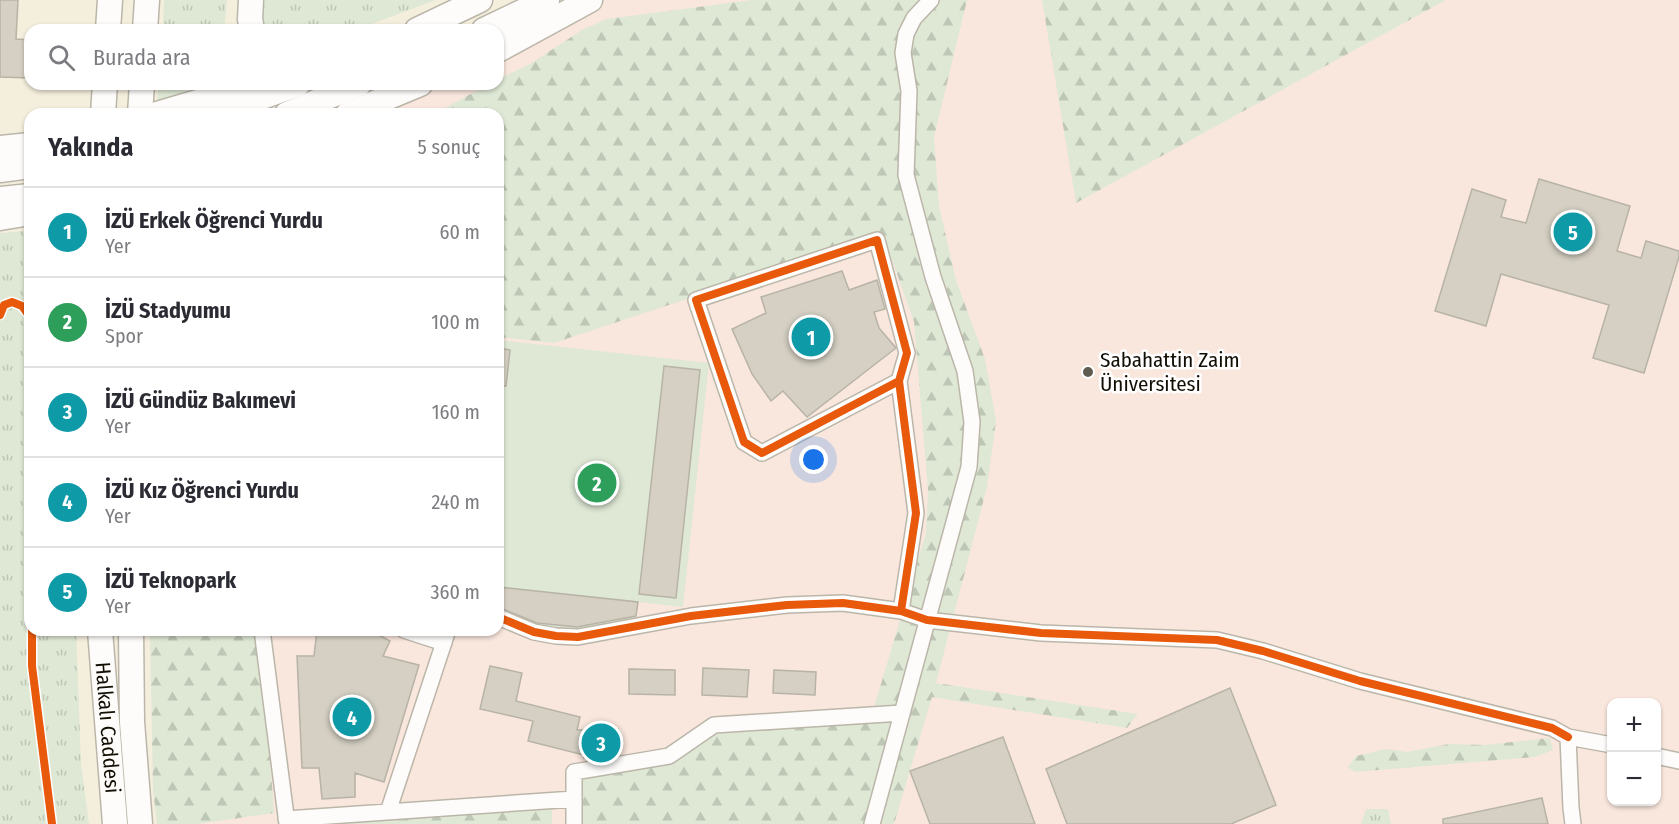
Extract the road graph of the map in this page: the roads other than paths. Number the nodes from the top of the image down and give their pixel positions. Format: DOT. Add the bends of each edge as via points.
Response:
graph roads {
  1 [pos="110,0"];
  2 [pos="147,0"];
  3 [pos="238,0"];
  4 [pos="251,0"];
  5 [pos="480,0"];
  6 [pos="547,0"];
  7 [pos="590,0"];
  8 [pos="931,0"];
  9 [pos="108,24"];
  10 [pos="145,24"];
  11 [pos="236,24"];
  12 [pos="251,24"];
  13 [pos="430,24"];
  14 [pos="497,24"];
  15 [pos="504,47"];
  16 [pos="215,90"];
  17 [pos="237,90"];
  18 [pos="276,90"];
  19 [pos="345,90"];
  20 [pos="406,90"];
  21 [pos="145,104"];
  22 [pos="208,108"];
  23 [pos="301,108"];
  24 [pos="362,108"];
  25 [pos="24,146"];
  26 [pos="0,148"];
  27 [pos="24,167"];
  28 [pos="0,170"];
  29 [pos="24,203"];
  30 [pos="14,214"];
  31 [pos="899,381"];
  32 [pos="901,611"];
  33 [pos="927,620"];
  34 [pos="506,625"];
  35 [pos="100,636"];
  36 [pos="131,636"];
  37 [pos="263,636"];
  38 [pos="446,636"];
  39 [pos="902,713"];
  40 [pos="1568,736"];
  41 [pos="1607,744"];
  42 [pos="1661,757"];
  43 [pos="1679,761"];
  44 [pos="574,799"];
  45 [pos="388,812"];
  46 [pos="287,821"];
  47 [pos="115,824"];
  48 [pos="141,824"];
  49 [pos="574,824"];
  50 [pos="872,824"];
  51 [pos="1573,824"];
  1 -- 9 [label="main road"];
  2 -- 10 [label="main road"];
  3 -- 11 [label="main road"];
  4 -- 12 [label="main road"];
  5 -- 13 [label="main road"];
  6 -- 14 [label="main road"];
  7 -- 15 [label="main road"];
  8 -- 33 [label="street" via="914,18 903,53 909,91 906,175 933,277 965,372 972,422 969,467"];
  16 -- 22 [label="main road"];
  17 -- 22 [label="main road"];
  18 -- 22 [label="main road"];
  19 -- 23 [label="main road"];
  20 -- 24 [label="main road"];
  21 -- 22 [label="main road"];
  25 -- 26 [label="main road"];
  27 -- 28 [label="main road"];
  29 -- 30 [label="main road"];
  31 -- 31 [label="street" via="907,353 877,240 696,300 744,442 762,453"];
  31 -- 32 [label="street" via="916,513"];
  32 -- 33 [label="street"];
  32 -- 34 [label="street" via="843,603 787,605 691,616 578,637"];
  33 -- 39 [label="street"];
  33 -- 40 [label="street" via="1041,633 1217,640 1360,681 1552,728"];
  35 -- 47 [label="main road, Halkalı Caddesi"];
  36 -- 48 [label="main road, Halkalı Caddesi" via="132,722"];
  37 -- 46 [label="street"];
  38 -- 45 [label="street"];
  39 -- 44 [label="street" via="714,725 669,756 574,772"];
  39 -- 50 [label="street"];
  40 -- 41 [label="street"];
  40 -- 51 [label="street"];
  42 -- 43 [label="street"];
  44 -- 45 [label="street"];
  44 -- 49 [label="street"];
  45 -- 46 [label="street"];
}
